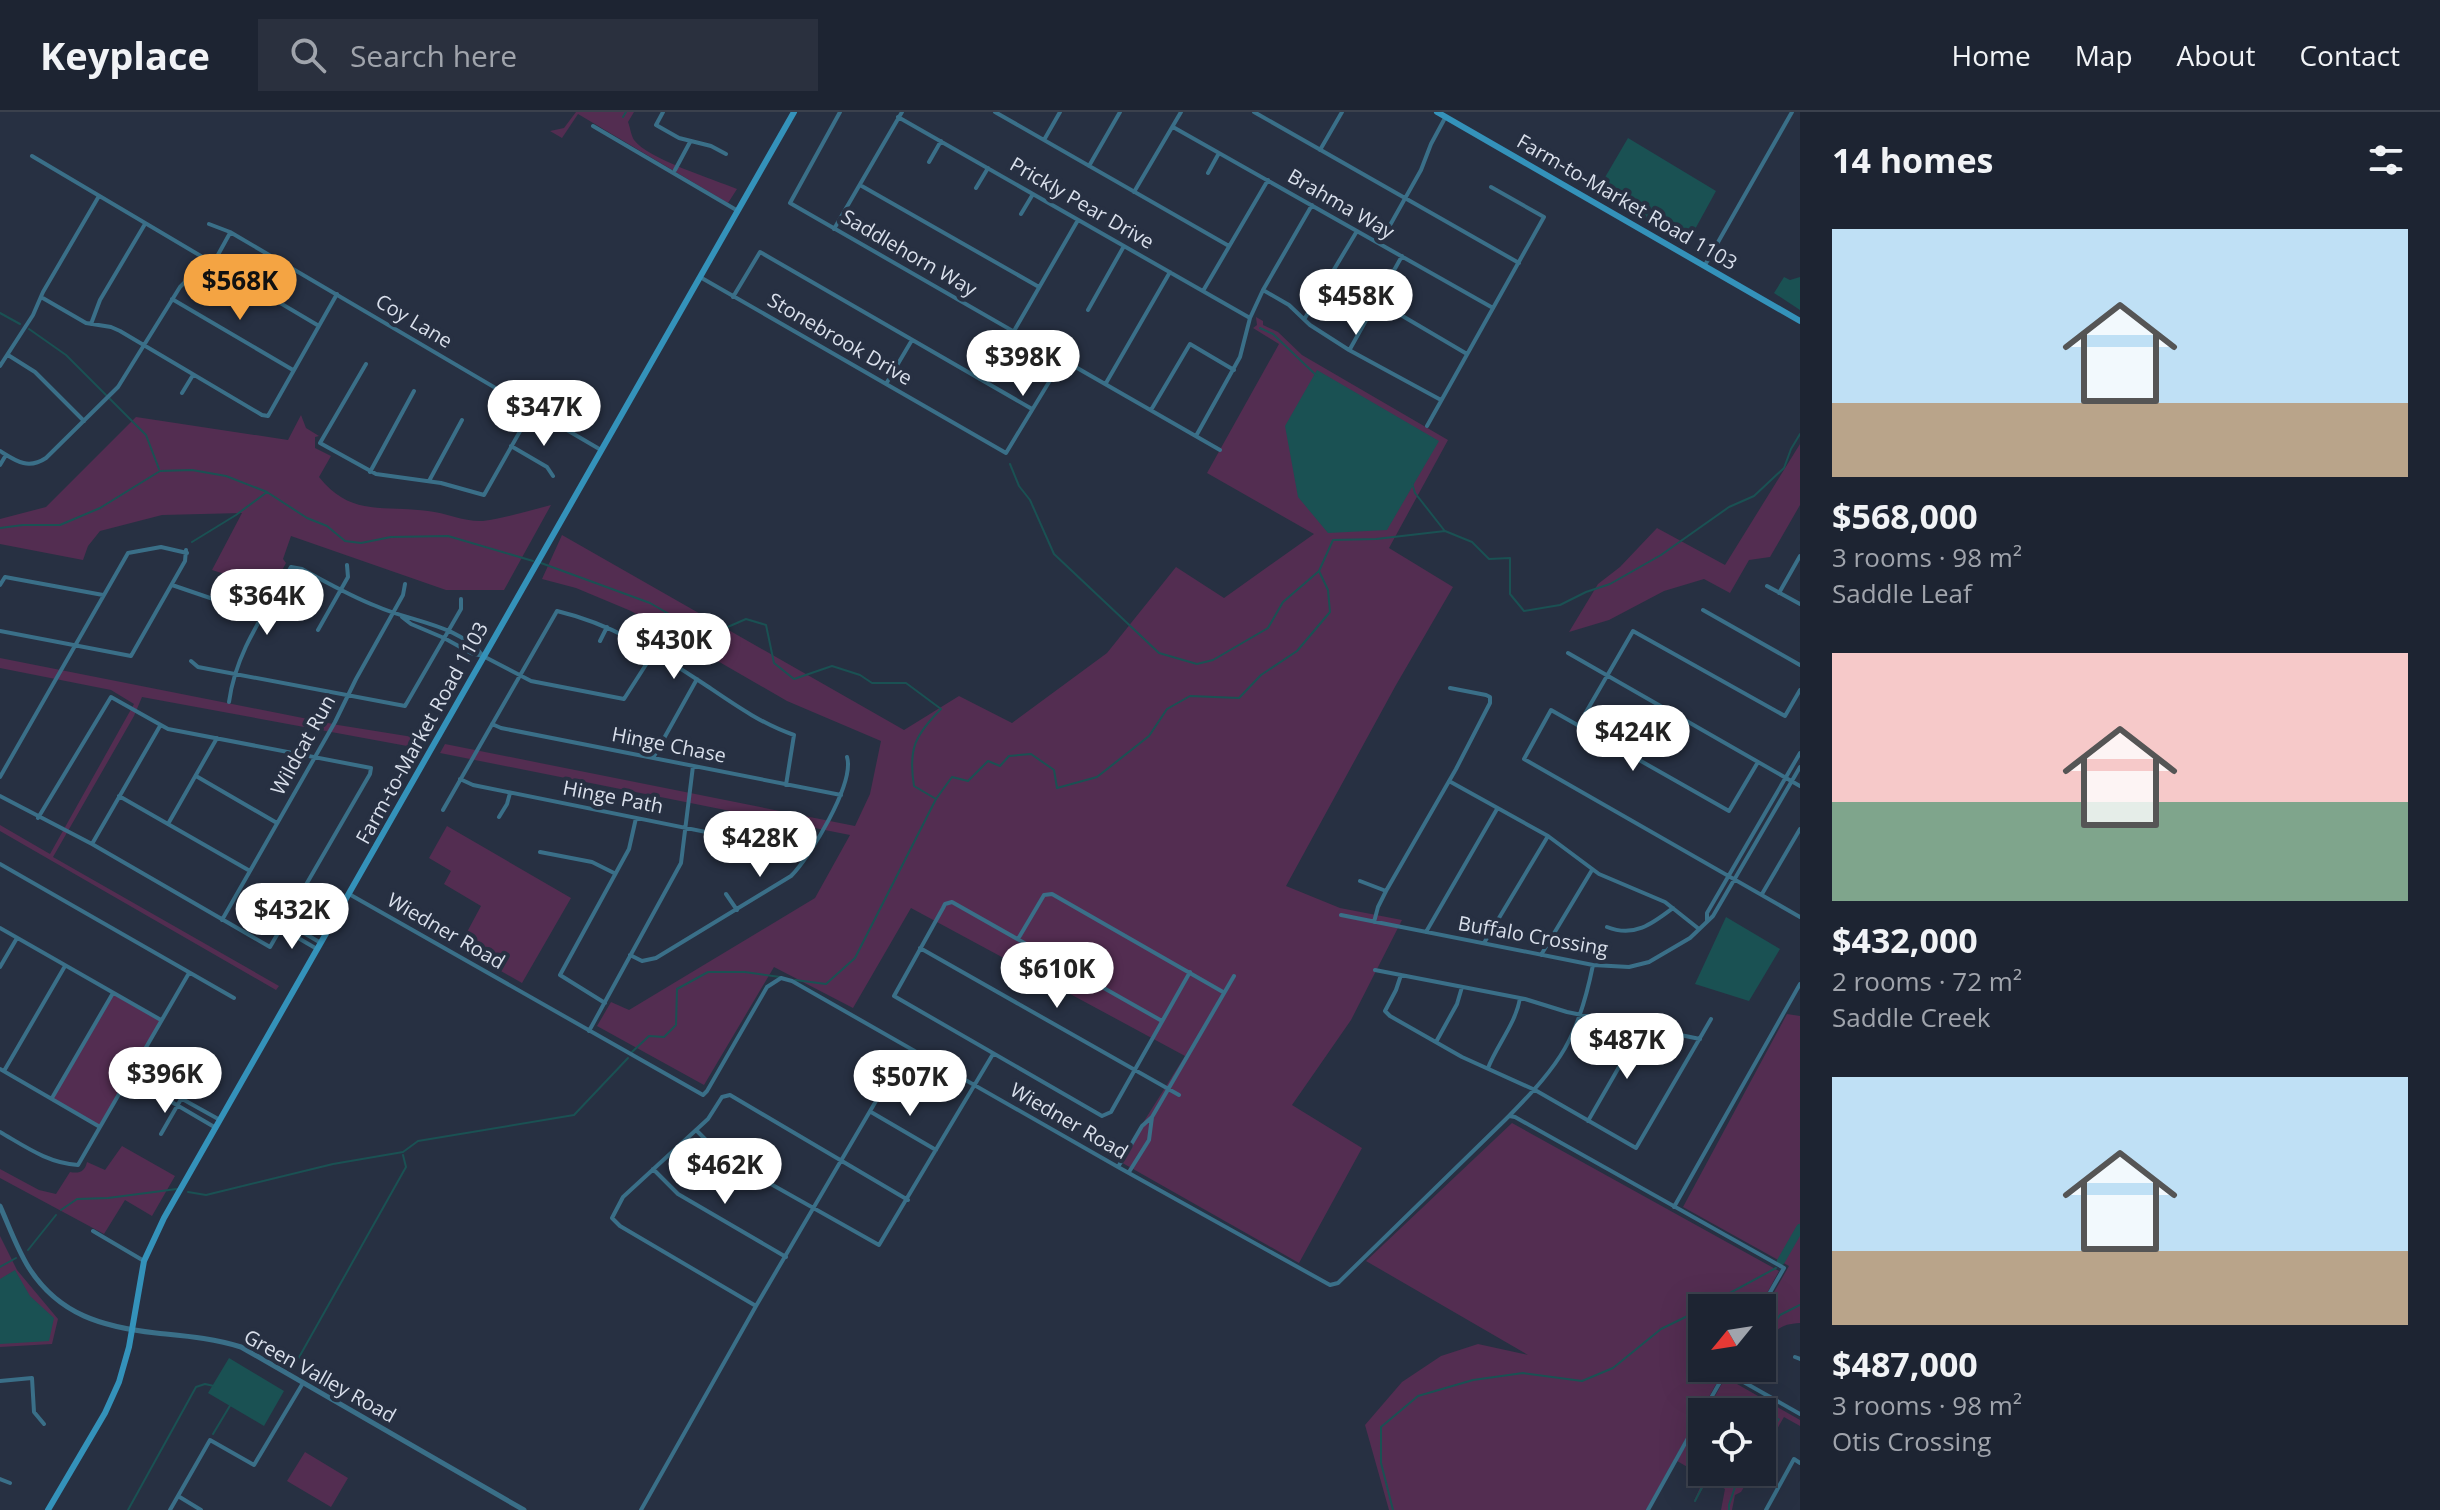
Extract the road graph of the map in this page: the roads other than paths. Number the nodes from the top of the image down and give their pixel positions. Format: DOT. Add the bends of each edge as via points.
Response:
graph roads {
  1 [pos="663,112"];
  2 [pos="794,112"];
  3 [pos="840,112"];
  4 [pos="1060,112"];
  5 [pos="1120,112"];
  6 [pos="1181,112"];
  7 [pos="1254,112"];
  8 [pos="1342,112"];
  9 [pos="1437,112"];
  10 [pos="1792,112"];
  11 [pos="997,113"];
  12 [pos="900,115"];
  13 [pos="1446,117"];
  14 [pos="593,126"];
  15 [pos="1173,127"];
  16 [pos="1044,140"];
  17 [pos="941,141"];
  18 [pos="690,142"];
  19 [pos="1320,150"];
  20 [pos="1219,153"];
  21 [pos="726,154"];
  22 [pos="32,156"];
  23 [pos="929,162"];
  24 [pos="1089,166"];
  25 [pos="988,168"];
  26 [pos="675,170"];
  27 [pos="1208,173"];
  28 [pos="1268,180"];
  29 [pos="860,185"];
  30 [pos="1491,187"];
  31 [pos="976,188"];
  32 [pos="1134,192"];
  33 [pos="1033,194"];
  34 [pos="99,196"];
  35 [pos="1405,198"];
  36 [pos="1312,205"];
  37 [pos="738,211"];
  38 [pos="1021,214"];
  39 [pos="1078,220"];
  40 [pos="145,224"];
  41 [pos="209,224"];
  42 [pos="834,229"];
  43 [pos="1357,231"];
  44 [pos="230,232"];
  45 [pos="1380,243"];
  46 [pos="1124,246"];
  47 [pos="1229,246"];
  48 [pos="1402,256"];
  49 [pos="214,262"];
  50 [pos="1519,263"];
  51 [pos="1705,265"];
  52 [pos="1170,272"];
  53 [pos="700,277"];
  54 [pos="1039,287"];
  55 [pos="1263,290"];
  56 [pos="1203,291"];
  57 [pos="337,294"];
  58 [pos="41,297"];
  59 [pos="733,297"];
  60 [pos="172,299"];
  61 [pos="1377,301"];
  62 [pos="1493,308"];
  63 [pos="1088,310"];
  64 [pos="1250,318"];
  65 [pos="1305,318"];
  66 [pos="1800,321"];
  67 [pos="91,324"];
  68 [pos="319,326"];
  69 [pos="1014,331"];
  70 [pos="912,340"];
  71 [pos="145,346"];
  72 [pos="1349,350"];
  73 [pos="7,354"];
  74 [pos="1467,354"];
  75 [pos="1063,359"];
  76 [pos="366,364"];
  77 [pos="0,366"];
  78 [pos="293,370"];
  79 [pos="1234,370"];
  80 [pos="193,374"];
  81 [pos="1106,383"];
  82 [pos="886,384"];
  83 [pos="414,391"];
  84 [pos="182,393"];
  85 [pos="1441,400"];
  86 [pos="1033,409"];
  87 [pos="532,410"];
  88 [pos="1151,410"];
  89 [pos="462,420"];
  90 [pos="84,421"];
  91 [pos="1427,426"];
  92 [pos="1196,436"];
  93 [pos="511,446"];
  94 [pos="601,450"];
  95 [pos="1220,450"];
  96 [pos="0,451"];
  97 [pos="6,455"];
  98 [pos="0,465"];
  99 [pos="370,472"];
  100 [pos="553,476"];
  101 [pos="429,481"];
  102 [pos="1800,556"];
  103 [pos="347,565"];
  104 [pos="405,584"];
  105 [pos="0,585"];
  106 [pos="172,585"];
  107 [pos="1767,586"];
  108 [pos="342,590"];
  109 [pos="1779,593"];
  110 [pos="104,596"];
  111 [pos="461,599"];
  112 [pos="1800,604"];
  113 [pos="1703,610"];
  114 [pos="394,613"];
  115 [pos="263,616"];
  116 [pos="400,616"];
  117 [pos="607,627"];
  118 [pos="318,630"];
  119 [pos="0,631"];
  120 [pos="448,631"];
  121 [pos="444,638"];
  122 [pos="600,641"];
  123 [pos="75,645"];
  124 [pos="654,652"];
  125 [pos="1568,653"];
  126 [pos="483,656"];
  127 [pos="191,661"];
  128 [pos="1800,665"];
  129 [pos="234,674"];
  130 [pos="519,675"];
  131 [pos="1607,676"];
  132 [pos="697,679"];
  133 [pos="1450,688"];
  134 [pos="1800,690"];
  135 [pos="349,696"];
  136 [pos="229,702"];
  137 [pos="492,724"];
  138 [pos="160,726"];
  139 [pos="1578,726"];
  140 [pos="217,738"];
  141 [pos="1800,753"];
  142 [pos="315,756"];
  143 [pos="847,757"];
  144 [pos="653,758"];
  145 [pos="1758,762"];
  146 [pos="693,766"];
  147 [pos="1800,767"];
  148 [pos="195,776"];
  149 [pos="0,777"];
  150 [pos="1785,778"];
  151 [pos="460,779"];
  152 [pos="1449,781"];
  153 [pos="1791,782"];
  154 [pos="786,785"];
  155 [pos="1800,786"];
  156 [pos="510,793"];
  157 [pos="841,795"];
  158 [pos="0,796"];
  159 [pos="119,796"];
  160 [pos="1497,809"];
  161 [pos="443,810"];
  162 [pos="499,817"];
  163 [pos="38,818"];
  164 [pos="636,818"];
  165 [pos="277,823"];
  166 [pos="168,824"];
  167 [pos="687,828"];
  168 [pos="1800,829"];
  169 [pos="1548,836"];
  170 [pos="92,844"];
  171 [pos="540,852"];
  172 [pos="807,856"];
  173 [pos="0,864"];
  174 [pos="1592,870"];
  175 [pos="250,871"];
  176 [pos="615,873"];
  177 [pos="1730,876"];
  178 [pos="1736,880"];
  179 [pos="1360,881"];
  180 [pos="1386,891"];
  181 [pos="349,894"];
  182 [pos="726,894"];
  183 [pos="1762,894"];
  184 [pos="1673,908"];
  185 [pos="737,910"];
  186 [pos="1341,915"];
  187 [pos="1800,917"];
  188 [pos="222,920"];
  189 [pos="1707,921"];
  190 [pos="285,922"];
  191 [pos="1374,922"];
  192 [pos="1607,927"];
  193 [pos="0,928"];
  194 [pos="281,928"];
  195 [pos="1699,929"];
  196 [pos="1426,932"];
  197 [pos="17,938"];
  198 [pos="1018,939"];
  199 [pos="1484,943"];
  200 [pos="319,946"];
  201 [pos="920,948"];
  202 [pos="630,955"];
  203 [pos="1541,955"];
  204 [pos="65,965"];
  205 [pos="1593,965"];
  206 [pos="0,967"];
  207 [pos="1375,970"];
  208 [pos="1190,972"];
  209 [pos="189,973"];
  210 [pos="1401,975"];
  211 [pos="1234,976"];
  212 [pos="1800,984"];
  213 [pos="1462,987"];
  214 [pos="1223,992"];
  215 [pos="113,993"];
  216 [pos="234,998"];
  217 [pos="1520,998"];
  218 [pos="605,1003"];
  219 [pos="1582,1014"];
  220 [pos="1711,1019"];
  221 [pos="161,1020"];
  222 [pos="1162,1021"];
  223 [pos="1642,1027"];
  224 [pos="589,1031"];
  225 [pos="1700,1039"];
  226 [pos="1436,1042"];
  227 [pos="208,1052"];
  228 [pos="993,1054"];
  229 [pos="891,1064"];
  230 [pos="1488,1068"];
  231 [pos="2,1070"];
  232 [pos="1134,1070"];
  233 [pos="132,1071"];
  234 [pos="129,1077"];
  235 [pos="974,1085"];
  236 [pos="1168,1089"];
  237 [pos="1535,1090"];
  238 [pos="1179,1095"];
  239 [pos="52,1098"];
  240 [pos="181,1099"];
  241 [pos="177,1106"];
  242 [pos="871,1112"];
  243 [pos="1509,1116"];
  244 [pos="1152,1117"];
  245 [pos="220,1120"];
  246 [pos="1588,1121"];
  247 [pos="100,1127"];
  248 [pos="216,1128"];
  249 [pos="696,1130"];
  250 [pos="0,1132"];
  251 [pos="161,1134"];
  252 [pos="936,1150"];
  253 [pos="843,1160"];
  254 [pos="1118,1167"];
  255 [pos="653,1169"];
  256 [pos="1128,1173"];
  257 [pos="908,1200"];
  258 [pos="0,1206"];
  259 [pos="1674,1207"];
  260 [pos="814,1210"];
  261 [pos="93,1231"];
  262 [pos="786,1257"];
  263 [pos="144,1261"];
  264 [pos="1769,1294"];
  265 [pos="756,1306"];
  266 [pos="131,1330"];
  267 [pos="0,1381"];
  268 [pos="1747,1382"];
  269 [pos="303,1383"];
  270 [pos="1800,1414"];
  271 [pos="44,1424"];
  272 [pos="1688,1438"];
  273 [pos="1800,1463"];
  274 [pos="0,1479"];
  275 [pos="10,1483"];
  276 [pos="178,1496"];
  277 [pos="48,1510"];
  278 [pos="170,1510"];
  279 [pos="201,1510"];
  280 [pos="524,1510"];
  281 [pos="641,1510"];
  282 [pos="1648,1510"];
  283 [pos="1766,1510"];
  1 -- 18 [label="street" via="656,125"];
  2 -- 37 [label="main road, Farm-to-Market Road 1103"];
  3 -- 42 [label="street, Saddlehorn Way" via="790,203"];
  4 -- 16 [label="street"];
  5 -- 24 [label="street"];
  6 -- 15 [label="street"];
  7 -- 19 [label="street"];
  8 -- 19 [label="street"];
  9 -- 13 [label="main road, Farm-to-Market Road 1103"];
  10 -- 51 [label="street"];
  11 -- 16 [label="street"];
  12 -- 17 [label="street, Prickly Pear Drive"];
  12 -- 29 [label="street"];
  13 -- 35 [label="street"];
  13 -- 51 [label="main road, Farm-to-Market Road 1103"];
  14 -- 37 [label="street"];
  15 -- 20 [label="street, Brahma Way"];
  15 -- 32 [label="street"];
  16 -- 24 [label="street"];
  17 -- 23 [label="street"];
  17 -- 25 [label="street, Prickly Pear Drive"];
  18 -- 21 [label="street"];
  18 -- 26 [label="street"];
  19 -- 35 [label="street"];
  20 -- 27 [label="street"];
  20 -- 28 [label="street, Brahma Way"];
  22 -- 34 [label="street"];
  24 -- 32 [label="street"];
  25 -- 31 [label="street"];
  25 -- 33 [label="street, Prickly Pear Drive"];
  28 -- 36 [label="street, Brahma Way"];
  28 -- 47 [label="street"];
  29 -- 42 [label="street"];
  29 -- 54 [label="street"];
  30 -- 50 [label="street" via="1544,217"];
  32 -- 47 [label="street"];
  33 -- 38 [label="street"];
  33 -- 39 [label="street, Prickly Pear Drive"];
  34 -- 40 [label="street"];
  34 -- 58 [label="street"];
  35 -- 45 [label="street"];
  35 -- 50 [label="street"];
  36 -- 43 [label="street, Brahma Way"];
  36 -- 55 [label="street"];
  37 -- 53 [label="main road, Farm-to-Market Road 1103"];
  39 -- 46 [label="street, Prickly Pear Drive"];
  39 -- 54 [label="street"];
  40 -- 49 [label="street"];
  40 -- 67 [label="street"];
  41 -- 44 [label="street, Coy Lane"];
  42 -- 69 [label="street, Saddlehorn Way"];
  43 -- 45 [label="street, Brahma Way"];
  43 -- 65 [label="street"];
  44 -- 49 [label="street"];
  44 -- 57 [label="street, Coy Lane"];
  45 -- 48 [label="street, Brahma Way"];
  46 -- 52 [label="street, Prickly Pear Drive"];
  46 -- 63 [label="street"];
  47 -- 56 [label="street"];
  48 -- 61 [label="street"];
  48 -- 62 [label="street, Brahma Way"];
  49 -- 60 [label="street" via="191,276"];
  49 -- 68 [label="street"];
  50 -- 62 [label="street"];
  51 -- 66 [label="main road, Farm-to-Market Road 1103"];
  52 -- 56 [label="street, Prickly Pear Drive"];
  52 -- 81 [label="street"];
  53 -- 59 [label="street, Stonebrook Drive"];
  53 -- 94 [label="main road, Farm-to-Market Road 1103"];
  54 -- 69 [label="street"];
  55 -- 64 [label="street"];
  55 -- 65 [label="street"];
  56 -- 64 [label="street, Prickly Pear Drive"];
  57 -- 68 [label="street"];
  57 -- 87 [label="street, Coy Lane"];
  58 -- 67 [label="street"];
  58 -- 73 [label="street"];
  59 -- 70 [label="street" via="760,252"];
  59 -- 82 [label="street, Stonebrook Drive"];
  60 -- 71 [label="street"];
  60 -- 78 [label="street"];
  61 -- 72 [label="street"];
  61 -- 74 [label="street"];
  62 -- 74 [label="street"];
  64 -- 79 [label="street"];
  65 -- 72 [label="street"];
  67 -- 71 [label="street" via="116,328"];
  68 -- 78 [label="street"];
  69 -- 75 [label="street, Saddlehorn Way"];
  70 -- 82 [label="street"];
  70 -- 86 [label="street"];
  71 -- 80 [label="street"];
  71 -- 90 [label="street" via="118,387"];
  72 -- 85 [label="street"];
  73 -- 77 [label="street"];
  73 -- 90 [label="street" via="35,372"];
  74 -- 85 [label="street"];
  75 -- 81 [label="street, Saddlehorn Way"];
  75 -- 86 [label="street"];
  76 -- 99 [label="street" via="320,443"];
  78 -- 80 [label="street" via="268,416"];
  79 -- 88 [label="street" via="1190,344"];
  79 -- 92 [label="street"];
  80 -- 84 [label="street"];
  81 -- 88 [label="street, Saddlehorn Way"];
  82 -- 86 [label="street, Stonebrook Drive" via="1006,453"];
  83 -- 99 [label="street"];
  85 -- 91 [label="street"];
  87 -- 93 [label="street"];
  87 -- 94 [label="street, Coy Lane"];
  88 -- 92 [label="street, Saddlehorn Way"];
  89 -- 101 [label="street"];
  90 -- 97 [label="street" via="38,463 27,465"];
  92 -- 95 [label="street, Saddlehorn Way"];
  93 -- 100 [label="street"];
  93 -- 101 [label="street" via="484,495"];
  94 -- 126 [label="main road, Farm-to-Market Road 1103"];
  96 -- 97 [label="street"];
  97 -- 98 [label="street"];
  99 -- 101 [label="street"];
  102 -- 109 [label="street"];
  103 -- 108 [label="street"];
  104 -- 114 [label="street, Wildcat Run"];
  105 -- 110 [label="street" via="5,577"];
  106 -- 110 [label="street" via="186,552 161,547 128,553"];
  106 -- 115 [label="street"];
  106 -- 123 [label="street" via="131,656"];
  107 -- 109 [label="street"];
  108 -- 114 [label="street"];
  108 -- 115 [label="street" via="291,567"];
  108 -- 118 [label="street"];
  109 -- 112 [label="street"];
  110 -- 123 [label="street"];
  111 -- 120 [label="street"];
  113 -- 128 [label="street"];
  114 -- 116 [label="street"];
  114 -- 135 [label="street, Wildcat Run"];
  115 -- 129 [label="street"];
  116 -- 120 [label="street"];
  116 -- 121 [label="street"];
  117 -- 122 [label="street"];
  117 -- 124 [label="street"];
  117 -- 130 [label="street" via="557,611"];
  119 -- 123 [label="street"];
  120 -- 121 [label="street"];
  120 -- 126 [label="street" via="476,646"];
  121 -- 126 [label="street"];
  121 -- 135 [label="street" via="405,706"];
  123 -- 149 [label="street"];
  124 -- 130 [label="street" via="624,699"];
  124 -- 132 [label="street"];
  125 -- 131 [label="street"];
  126 -- 130 [label="street"];
  126 -- 181 [label="main road, Farm-to-Market Road 1103"];
  127 -- 129 [label="street"];
  129 -- 135 [label="street"];
  129 -- 136 [label="street"];
  130 -- 137 [label="street"];
  131 -- 134 [label="street" via="1633,631 1785,716"];
  131 -- 139 [label="street"];
  131 -- 145 [label="street"];
  132 -- 144 [label="street"];
  132 -- 154 [label="street" via="758,720 794,735"];
  133 -- 152 [label="street" via="1490,697 1490,703"];
  135 -- 142 [label="street, Wildcat Run"];
  137 -- 144 [label="street, Hinge Chase"];
  137 -- 151 [label="street"];
  138 -- 140 [label="street"];
  138 -- 159 [label="street"];
  138 -- 163 [label="street" via="111,697"];
  139 -- 145 [label="street" via="1729,811"];
  139 -- 177 [label="street" via="1551,710 1524,759"];
  140 -- 142 [label="street"];
  140 -- 148 [label="street"];
  141 -- 150 [label="street, Buffalo Crossing"];
  142 -- 165 [label="street, Wildcat Run"];
  142 -- 190 [label="street" via="371,768 370,774"];
  143 -- 157 [label="street"];
  144 -- 146 [label="street, Hinge Chase"];
  145 -- 150 [label="street"];
  146 -- 154 [label="street, Hinge Chase"];
  146 -- 167 [label="street"];
  147 -- 153 [label="street, Buffalo Crossing"];
  148 -- 165 [label="street"];
  148 -- 166 [label="street"];
  150 -- 153 [label="street"];
  150 -- 177 [label="street, Buffalo Crossing"];
  151 -- 156 [label="street, Hinge Path"];
  151 -- 161 [label="street"];
  152 -- 160 [label="street"];
  152 -- 180 [label="street"];
  153 -- 155 [label="street"];
  153 -- 178 [label="street, Buffalo Crossing"];
  154 -- 157 [label="street, Hinge Chase"];
  156 -- 162 [label="street"];
  156 -- 164 [label="street, Hinge Path"];
  157 -- 172 [label="street"];
  158 -- 163 [label="street"];
  159 -- 166 [label="street"];
  159 -- 170 [label="street"];
  160 -- 169 [label="street"];
  160 -- 196 [label="street"];
  163 -- 170 [label="street"];
  164 -- 167 [label="street, Hinge Path"];
  164 -- 176 [label="street" via="629,849"];
  165 -- 175 [label="street, Wildcat Run"];
  166 -- 175 [label="street"];
  167 -- 172 [label="street, Hinge Path"];
  167 -- 202 [label="street" via="681,863"];
  168 -- 183 [label="street"];
  169 -- 174 [label="street"];
  169 -- 199 [label="street"];
  170 -- 188 [label="street"];
  171 -- 176 [label="street" via="592,862"];
  172 -- 185 [label="street" via="791,876"];
  173 -- 209 [label="street"];
  174 -- 184 [label="street"];
  174 -- 203 [label="street"];
  175 -- 188 [label="street, Wildcat Run"];
  176 -- 218 [label="street" via="560,975"];
  177 -- 178 [label="street"];
  177 -- 189 [label="street, Buffalo Crossing"];
  178 -- 183 [label="street"];
  178 -- 189 [label="street, Buffalo Crossing"];
  179 -- 180 [label="street"];
  180 -- 191 [label="street"];
  181 -- 200 [label="main road, Farm-to-Market Road 1103"];
  181 -- 224 [label="street, Wiedner Road"];
  182 -- 185 [label="street"];
  183 -- 187 [label="street"];
  184 -- 192 [label="street" via="1636,930 1622,933"];
  184 -- 195 [label="street"];
  185 -- 202 [label="street" via="656,958 642,961"];
  186 -- 191 [label="street, Buffalo Crossing"];
  188 -- 194 [label="street" via="270,947"];
  189 -- 195 [label="street, Buffalo Crossing"];
  190 -- 194 [label="street"];
  190 -- 200 [label="street"];
  191 -- 196 [label="street, Buffalo Crossing"];
  193 -- 197 [label="street"];
  194 -- 200 [label="street"];
  195 -- 205 [label="street, Buffalo Crossing" via="1649,962"];
  196 -- 199 [label="street, Buffalo Crossing"];
  197 -- 204 [label="street"];
  197 -- 206 [label="street"];
  198 -- 201 [label="street" via="952,902 945,904"];
  198 -- 208 [label="street" via="1044,895 1052,894"];
  198 -- 222 [label="street"];
  199 -- 203 [label="street, Buffalo Crossing"];
  200 -- 245 [label="main road, Farm-to-Market Road 1103"];
  201 -- 228 [label="street" via="894,996"];
  201 -- 232 [label="street"];
  202 -- 218 [label="street"];
  203 -- 205 [label="street, Buffalo Crossing"];
  204 -- 215 [label="street"];
  204 -- 231 [label="street"];
  205 -- 219 [label="street"];
  207 -- 210 [label="street"];
  208 -- 214 [label="street"];
  208 -- 222 [label="street"];
  209 -- 216 [label="street"];
  209 -- 221 [label="street"];
  210 -- 213 [label="street"];
  210 -- 226 [label="street" via="1385,1011"];
  211 -- 214 [label="street"];
  212 -- 259 [label="street"];
  213 -- 217 [label="street"];
  213 -- 226 [label="street"];
  214 -- 236 [label="street"];
  215 -- 221 [label="street"];
  215 -- 239 [label="street"];
  217 -- 219 [label="street"];
  217 -- 230 [label="street"];
  218 -- 224 [label="street"];
  219 -- 223 [label="street"];
  219 -- 237 [label="street" via="1572,1039"];
  220 -- 225 [label="street"];
  221 -- 233 [label="street"];
  222 -- 232 [label="street"];
  223 -- 225 [label="street"];
  223 -- 246 [label="street"];
  224 -- 235 [label="street, Wiedner Road" via="703,1095 763,992 781,978"];
  225 -- 246 [label="street" via="1636,1148"];
  226 -- 230 [label="street"];
  227 -- 240 [label="street"];
  228 -- 232 [label="street" via="1102,1116 1111,1112"];
  228 -- 235 [label="street"];
  229 -- 242 [label="street" via="890,1077"];
  230 -- 237 [label="street"];
  231 -- 239 [label="street"];
  232 -- 236 [label="street"];
  233 -- 234 [label="street"];
  233 -- 240 [label="street"];
  234 -- 241 [label="street"];
  234 -- 247 [label="street"];
  235 -- 252 [label="street"];
  235 -- 254 [label="street, Wiedner Road"];
  236 -- 238 [label="street"];
  236 -- 244 [label="street"];
  237 -- 243 [label="street"];
  237 -- 246 [label="street"];
  239 -- 247 [label="street"];
  240 -- 241 [label="street"];
  240 -- 245 [label="street"];
  241 -- 248 [label="street"];
  241 -- 251 [label="street"];
  242 -- 252 [label="street"];
  242 -- 253 [label="street"];
  243 -- 256 [label="street, Wiedner Road" via="1330,1285"];
  243 -- 259 [label="street"];
  244 -- 254 [label="street"];
  244 -- 256 [label="street" via="1149,1140"];
  245 -- 248 [label="main road, Farm-to-Market Road 1103"];
  247 -- 250 [label="street" via="78,1165 48,1160"];
  248 -- 263 [label="main road, Farm-to-Market Road 1103"];
  249 -- 253 [label="street" via="722,1097 730,1095"];
  249 -- 255 [label="street"];
  249 -- 260 [label="street" via="723,1157"];
  252 -- 257 [label="street"];
  253 -- 257 [label="street"];
  253 -- 260 [label="street"];
  254 -- 256 [label="street, Wiedner Road"];
  255 -- 262 [label="street" via="672,1191"];
  255 -- 265 [label="street" via="619,1202 614,1222"];
  257 -- 260 [label="street" via="879,1245"];
  258 -- 266 [label="street, Green Valley Road" via="28,1267 54,1298 83,1317"];
  259 -- 264 [label="street" via="1784,1268"];
  260 -- 262 [label="street"];
  261 -- 263 [label="street"];
  262 -- 265 [label="street"];
  263 -- 266 [label="main road, Farm-to-Market Road 1103"];
  265 -- 281 [label="street"];
  266 -- 269 [label="street, Green Valley Road" via="224,1341"];
  266 -- 277 [label="main road, Farm-to-Market Road 1103" via="109,1405"];
  267 -- 271 [label="street" via="32,1378 34,1412"];
  268 -- 270 [label="street"];
  269 -- 276 [label="street" via="254,1465 210,1440"];
  269 -- 280 [label="street, Green Valley Road"];
  272 -- 282 [label="street"];
  273 -- 283 [label="street" via="1794,1459"];
  274 -- 275 [label="street"];
  276 -- 278 [label="street"];
  276 -- 279 [label="street"];
}
